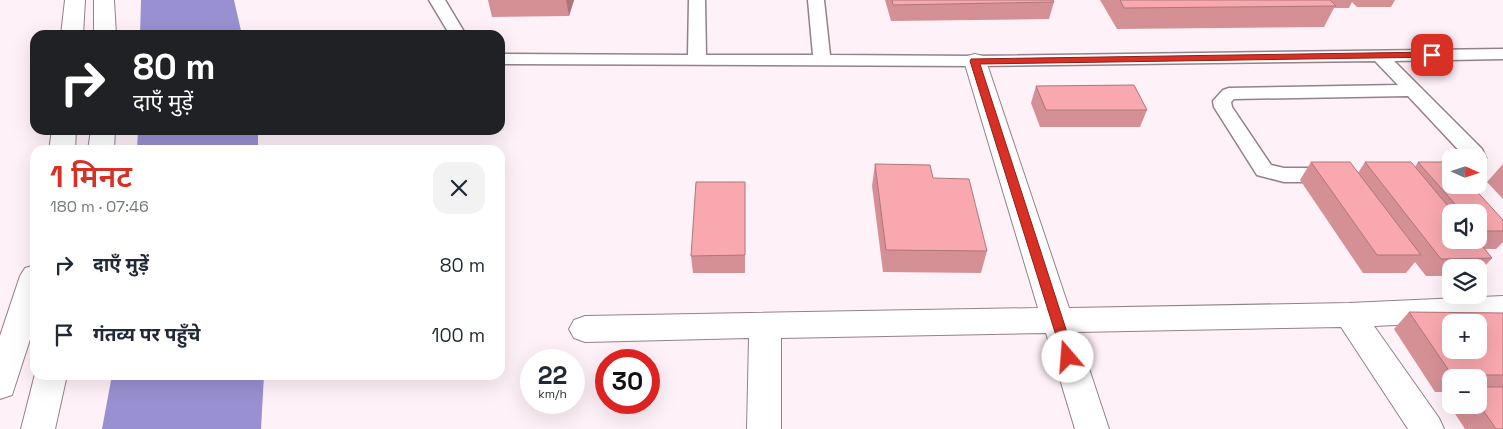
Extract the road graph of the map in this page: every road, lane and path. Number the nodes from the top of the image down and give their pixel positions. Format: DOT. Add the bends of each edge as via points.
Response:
graph roads {
  1 [pos="75,0"];
  2 [pos="104,0"];
  3 [pos="436,0"];
  4 [pos="697,0"];
  5 [pos="816,0"];
  6 [pos="72,30"];
  7 [pos="105,30"];
  8 [pos="455,30"];
  9 [pos="1503,54"];
  10 [pos="1380,56"];
  11 [pos="505,58"];
  12 [pos="697,60"];
  13 [pos="822,60"];
  14 [pos="975,61"];
  15 [pos="1414,90"];
  16 [pos="1470,149"];
  17 [pos="1353,176"];
  18 [pos="30,292"];
  19 [pos="1503,308"];
  20 [pos="1349,315"];
  21 [pos="1056,321"];
  22 [pos="765,326"];
  23 [pos="585,329"];
  24 [pos="50,380"];
  25 [pos="0,385"];
  26 [pos="38,429"];
  27 [pos="764,429"];
  28 [pos="1092,429"];
  29 [pos="1427,429"];
  1 -- 6 [label="street"];
  2 -- 7 [label="street"];
  3 -- 8 [label="lane"];
  4 -- 12 [label="lane"];
  5 -- 13 [label="lane"];
  9 -- 10 [label="lane"];
  10 -- 14 [label="lane"];
  10 -- 15 [label="lane"];
  11 -- 12 [label="lane"];
  12 -- 13 [label="lane"];
  13 -- 14 [label="lane"];
  14 -- 21 [label="street"];
  15 -- 16 [label="lane"];
  15 -- 17 [label="lane" via="1229,94 1222,101 1264,170 1284,175"];
  18 -- 25 [label="street"];
  19 -- 20 [label="street"];
  20 -- 21 [label="street"];
  20 -- 29 [label="street"];
  21 -- 22 [label="street"];
  21 -- 28 [label="street"];
  22 -- 23 [label="street"];
  22 -- 27 [label="street"];
  24 -- 26 [label="street"];
}
